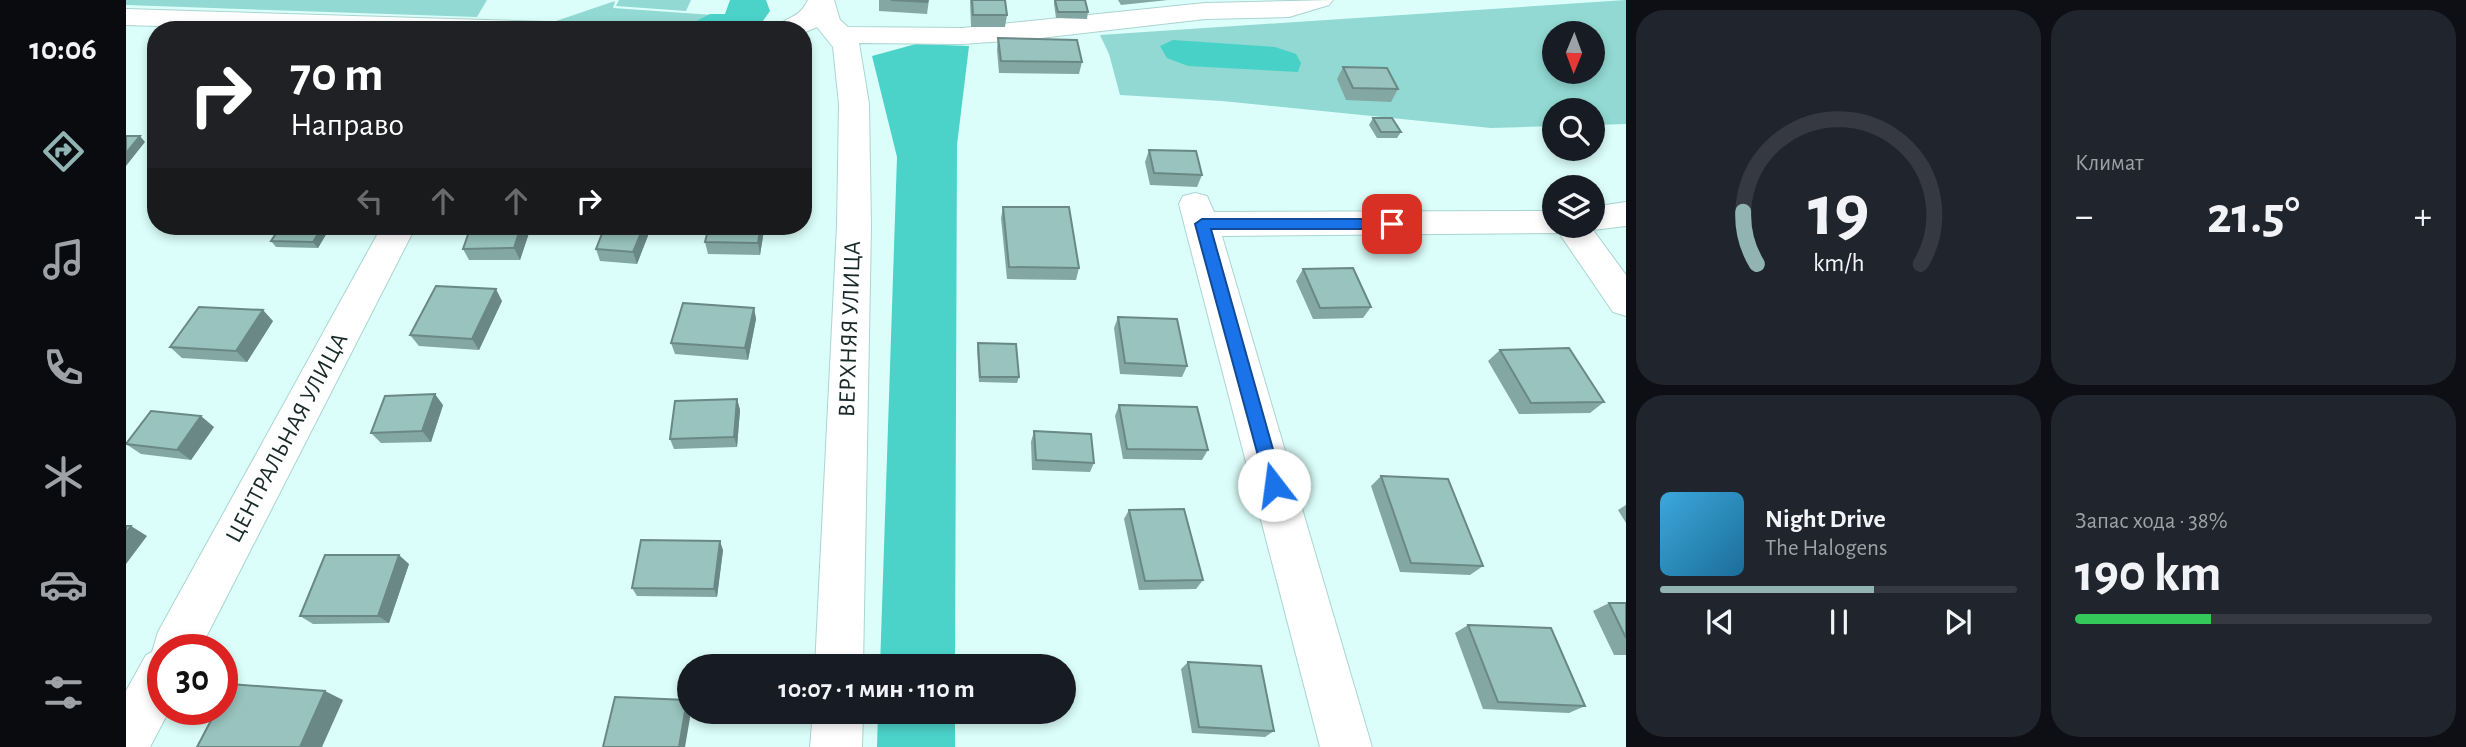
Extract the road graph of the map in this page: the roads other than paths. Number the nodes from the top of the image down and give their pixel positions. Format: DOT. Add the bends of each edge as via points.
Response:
graph roads {
  1 [pos="821,0"];
  2 [pos="1320,0"];
  3 [pos="126,17"];
  4 [pos="252,21"];
  5 [pos="808,21"];
  6 [pos="841,35"];
  7 [pos="1626,214"];
  8 [pos="1605,217"];
  9 [pos="1542,223"];
  10 [pos="394,235"];
  11 [pos="1581,238"];
  12 [pos="1626,302"];
  13 [pos="183,634"];
  14 [pos="839,654"];
  15 [pos="147,702"];
  16 [pos="837,724"];
  17 [pos="126,741"];
  18 [pos="836,747"];
  19 [pos="1346,747"];
  1 -- 5 [label="street"];
  1 -- 6 [label="street, ВЕРХНЯЯ УЛИЦА" via="828,23"];
  2 -- 6 [label="street" via="1289,9 1205,11 1018,32"];
  3 -- 4 [label="street"];
  6 -- 14 [label="street, ВЕРХНЯЯ УЛИЦА" via="855,104"];
  7 -- 8 [label="street"];
  9 -- 19 [label="street" via="1198,214"];
  10 -- 13 [label="street, ЦЕНТРАЛЬНАЯ УЛИЦА"];
  11 -- 12 [label="street"];
  15 -- 17 [label="street"];
  16 -- 18 [label="street"];
}
